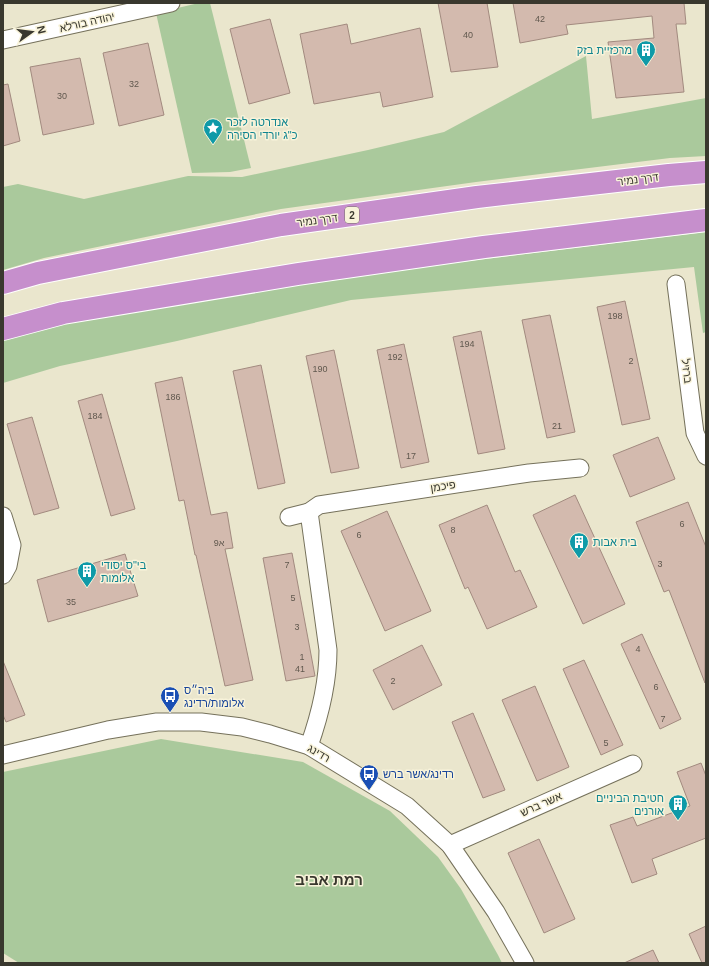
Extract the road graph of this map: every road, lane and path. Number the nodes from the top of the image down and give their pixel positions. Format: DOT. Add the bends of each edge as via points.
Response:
graph roads {
  1 [pos="171,3"];
  2 [pos="3,40"];
  3 [pos="706,172"];
  4 [pos="706,220"];
  5 [pos="3,283"];
  6 [pos="676,284"];
  7 [pos="3,330"];
  8 [pos="706,456"];
  9 [pos="580,468"];
  10 [pos="309,512"];
  11 [pos="3,516"];
  12 [pos="289,517"];
  13 [pos="3,575"];
  14 [pos="309,746"];
  15 [pos="3,755"];
  16 [pos="633,764"];
  17 [pos="450,845"];
  18 [pos="525,963"];
  1 -- 2 [label="street, יהודה בורלא"];
  3 -- 5 [label="highway, דרך נמיר / 2" via="477,198 281,225"];
  4 -- 7 [label="highway" via="484,247 298,274 63,313"];
  6 -- 8 [label="street, ברזיל" via="695,433"];
  9 -- 10 [label="street, פיכמן" via="529,473 318,505"];
  10 -- 12 [label="street, פיכמן"];
  10 -- 14 [label="street" via="328,650 328,670"];
  11 -- 13 [label="street" via="12,544 8,566"];
  14 -- 15 [label="street, רדינג" via="242,728 201,722 157,722 108,730"];
  14 -- 17 [label="street, רדינג" via="407,806"];
  16 -- 17 [label="street, אשר ברש"];
  17 -- 18 [label="street, רדינג" via="496,912"];
}
